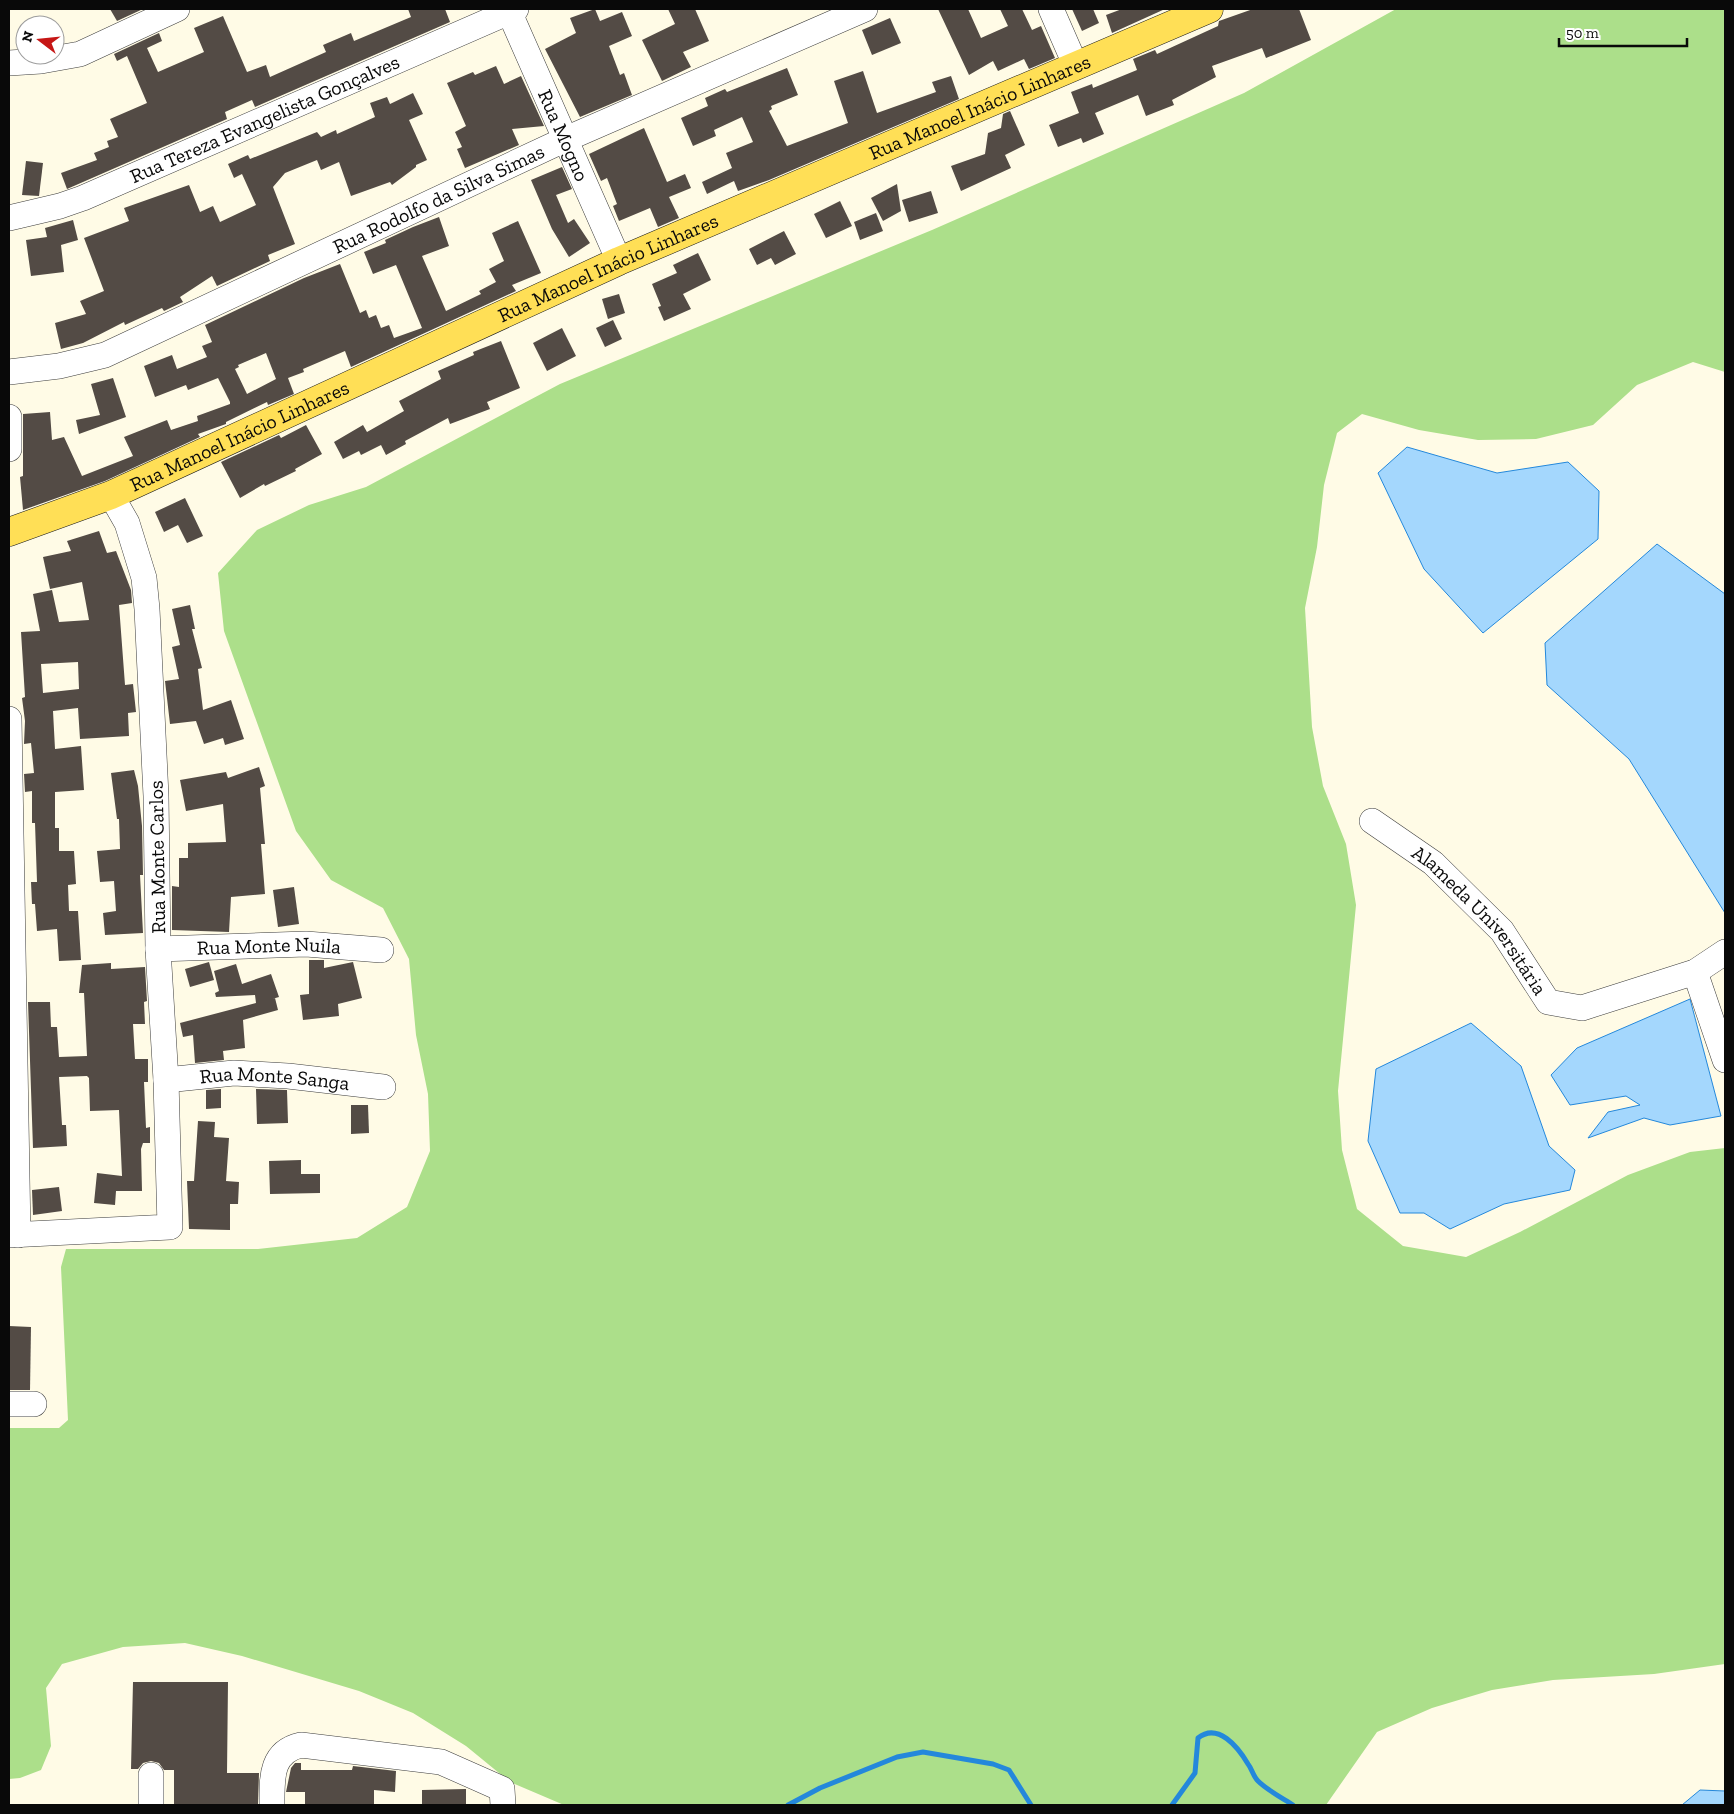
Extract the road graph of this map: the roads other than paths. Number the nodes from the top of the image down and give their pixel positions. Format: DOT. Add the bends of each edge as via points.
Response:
graph roads {
  1 [pos="176,9"];
  2 [pos="865,9"];
  3 [pos="1051,9"];
  4 [pos="1209,9"];
  5 [pos="511,10"];
  6 [pos="9,63"];
  7 [pos="1075,64"];
  8 [pos="566,139"];
  9 [pos="9,218"];
  10 [pos="619,260"];
  11 [pos="9,372"];
  12 [pos="9,417"];
  13 [pos="9,449"];
  14 [pos="111,495"];
  15 [pos="9,532"];
  16 [pos="9,719"];
  17 [pos="1372,821"];
  18 [pos="158,949"];
  19 [pos="381,950"];
  20 [pos="1725,952"];
  21 [pos="1695,972"];
  22 [pos="1725,1060"];
  23 [pos="166,1080"];
  24 [pos="383,1087"];
  25 [pos="13,1235"];
  26 [pos="9,1404"];
  27 [pos="34,1404"];
  28 [pos="151,1775"];
  29 [pos="151,1805"];
  30 [pos="272,1805"];
  31 [pos="503,1805"];
  1 -- 6 [label="street" via="80,54"];
  2 -- 8 [label="street, Rua Rodolfo da Silva Simas"];
  3 -- 7 [label="street"];
  4 -- 7 [label="main road, Rua Manoel Inácio Linhares"];
  5 -- 8 [label="street, Rua Mogno"];
  5 -- 9 [label="street, Rua Tereza Evangelista Gonçalves" via="83,198"];
  7 -- 10 [label="main road, Rua Manoel Inácio Linhares"];
  8 -- 10 [label="street, Rua Mogno"];
  8 -- 11 [label="street, Rua Rodolfo da Silva Simas" via="105,355 64,366"];
  10 -- 14 [label="main road, Rua Manoel Inácio Linhares"];
  12 -- 13 [label="street"];
  14 -- 15 [label="main road, Rua Manoel Inácio Linhares"];
  14 -- 18 [label="street, Rua Monte Carlos" via="128,523 144,578 156,796"];
  16 -- 25 [label="street"];
  17 -- 21 [label="street, Alameda Universitária" via="1433,863 1502,931 1548,1002 1582,1008"];
  18 -- 19 [label="street, Rua Monte Nuila" via="306,944"];
  18 -- 23 [label="street, Rua Monte Carlos"];
  20 -- 21 [label="street, Alameda Universitária"];
  21 -- 22 [label="street"];
  23 -- 24 [label="street, Rua Monte Sanga" via="234,1073"];
  23 -- 25 [label="street, Rua Monte Carlos" via="170,1227"];
  26 -- 27 [label="street"];
  28 -- 29 [label="street"];
  30 -- 31 [label="street" via="274,1765 284,1751 301,1744 441,1762 502,1789"];
}
